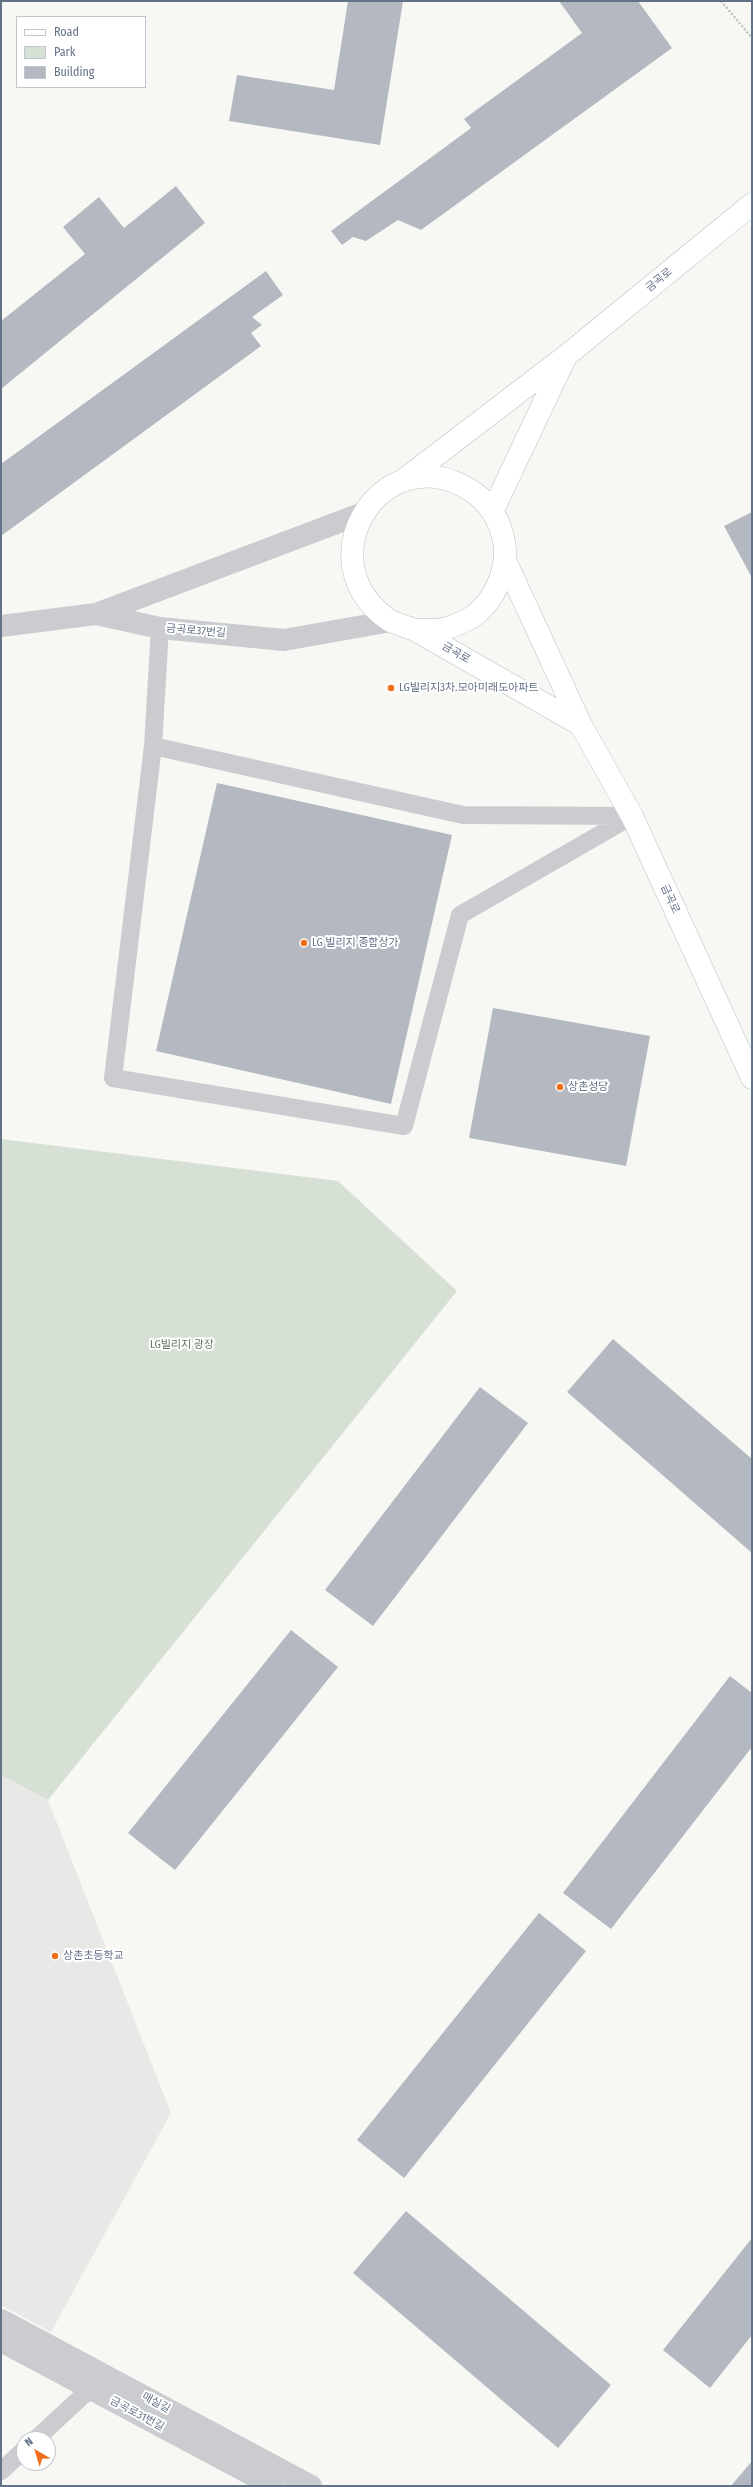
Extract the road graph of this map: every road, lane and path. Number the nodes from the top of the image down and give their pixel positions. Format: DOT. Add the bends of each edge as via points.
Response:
graph roads {
  1 [pos="721,1"];
  2 [pos="752,38"];
  3 [pos="752,204"];
  4 [pos="566,356"];
  5 [pos="402,481"];
  6 [pos="493,510"];
  7 [pos="363,514"];
  8 [pos="505,560"];
  9 [pos="96,614"];
  10 [pos="391,621"];
  11 [pos="1,626"];
  12 [pos="160,628"];
  13 [pos="415,630"];
  14 [pos="581,724"];
  15 [pos="153,746"];
  16 [pos="632,816"];
  17 [pos="752,1078"];
  18 [pos="1,2320"];
  19 [pos="1,2342"];
  20 [pos="90,2389"];
  21 [pos="45,2431"];
  22 [pos="16,2457"];
  23 [pos="1,2471"];
  24 [pos="273,2486"];
  25 [pos="311,2486"];
  1 -- 2 [label="path"];
  3 -- 4 [label="main road, 금곡로"];
  4 -- 5 [label="main road, 금곡로"];
  4 -- 6 [label="main road, 금곡로"];
  5 -- 6 [label="main road" via="427,477 453,480 475,492"];
  5 -- 7 [label="main road, 금곡로" via="380,494"];
  6 -- 8 [label="main road" via="503,534"];
  7 -- 9 [label="street"];
  7 -- 10 [label="main road, 금곡로" via="353,537 352,561 358,585 372,606"];
  8 -- 13 [label="main road" via="496,590 475,615 446,628"];
  8 -- 14 [label="main road, 금곡로"];
  9 -- 11 [label="street, 금곡로37번길"];
  9 -- 12 [label="street, 금곡로37번길"];
  10 -- 12 [label="street, 금곡로37번길" via="284,640"];
  10 -- 13 [label="main road, 금곡로"];
  12 -- 15 [label="lane"];
  13 -- 14 [label="main road, 금곡로"];
  14 -- 16 [label="main road, 금곡로"];
  15 -- 16 [label="lane" via="463,815"];
  15 -- 16 [label="lane" via="113,1078 404,1126 460,915"];
  16 -- 17 [label="main road, 금곡로"];
  18 -- 25 [label="street, 매실길"];
  19 -- 20 [label="street, 금곡로31번길"];
  20 -- 21 [label="lane"];
  20 -- 24 [label="street, 금곡로31번길"];
  22 -- 23 [label="lane"];
}
